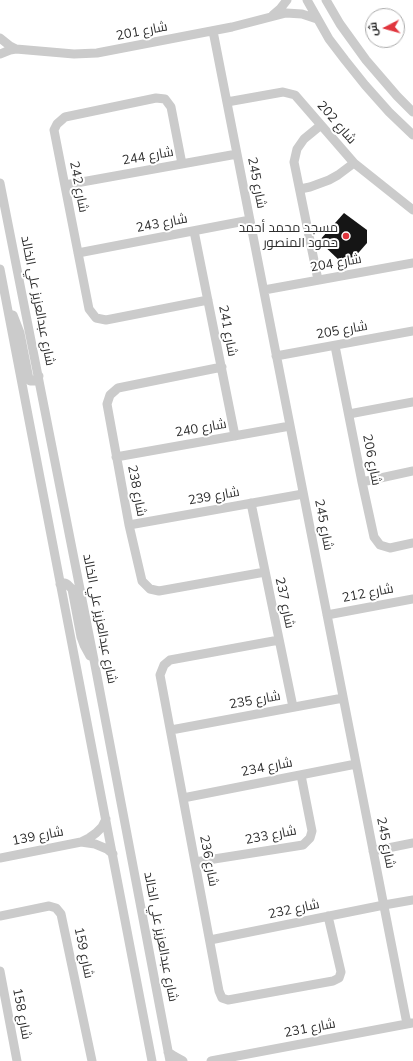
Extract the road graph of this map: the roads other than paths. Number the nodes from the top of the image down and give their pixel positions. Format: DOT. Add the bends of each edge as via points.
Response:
graph roads {
  1 [pos="287,0"];
  2 [pos="307,0"];
  3 [pos="326,0"];
  4 [pos="270,17"];
  5 [pos="317,19"];
  6 [pos="213,31"];
  7 [pos="0,38"];
  8 [pos="16,49"];
  9 [pos="0,54"];
  10 [pos="226,102"];
  11 [pos="413,112"];
  12 [pos="321,125"];
  13 [pos="413,135"];
  14 [pos="237,154"];
  15 [pos="354,163"];
  16 [pos="182,164"];
  17 [pos="0,183"];
  18 [pos="65,185"];
  19 [pos="300,189"];
  20 [pos="413,210"];
  21 [pos="250,220"];
  22 [pos="194,231"];
  23 [pos="78,253"];
  24 [pos="413,263"];
  25 [pos="0,269"];
  26 [pos="318,280"];
  27 [pos="264,290"];
  28 [pos="208,300"];
  29 [pos="7,305"];
  30 [pos="413,331"];
  31 [pos="335,346"];
  32 [pos="276,356"];
  33 [pos="222,367"];
  34 [pos="39,376"];
  35 [pos="413,402"];
  36 [pos="349,414"];
  37 [pos="290,426"];
  38 [pos="235,436"];
  39 [pos="116,457"];
  40 [pos="413,471"];
  41 [pos="362,482"];
  42 [pos="303,494"];
  43 [pos="251,504"];
  44 [pos="129,525"];
  45 [pos="413,543"];
  46 [pos="265,572"];
  47 [pos="60,584"];
  48 [pos="413,599"];
  49 [pos="327,615"];
  50 [pos="279,640"];
  51 [pos="94,660"];
  52 [pos="344,698"];
  53 [pos="293,707"];
  54 [pos="171,730"];
  55 [pos="356,764"];
  56 [pos="301,775"];
  57 [pos="183,798"];
  58 [pos="106,819"];
  59 [pos="81,842"];
  60 [pos="413,843"];
  61 [pos="373,850"];
  62 [pos="113,854"];
  63 [pos="0,858"];
  64 [pos="195,862"];
  65 [pos="413,900"];
  66 [pos="384,904"];
  67 [pos="0,916"];
  68 [pos="328,916"];
  69 [pos="210,940"];
  70 [pos="148,943"];
  71 [pos="131,946"];
  72 [pos="150,958"];
  73 [pos="134,962"];
  74 [pos="0,971"];
  75 [pos="410,1023"];
  76 [pos="169,1056"];
  77 [pos="226,1060"];
  78 [pos="17,1061"];
  79 [pos="92,1061"];
  80 [pos="152,1061"];
  81 [pos="183,1061"];
  82 [pos="211,1061"];
  1 -- 4 [label="street, شارع 201"];
  2 -- 5 [label="street"];
  3 -- 11 [label="street" via="366,60"];
  4 -- 5 [label="street, شارع 201" via="294,13"];
  4 -- 6 [label="street, شارع 201"];
  5 -- 13 [label="street" via="329,39 365,85"];
  6 -- 8 [label="street, شارع 201" via="87,54"];
  6 -- 10 [label="street, شارع 245"];
  7 -- 8 [label="street, شارع 201"];
  8 -- 9 [label="street, شارع 201"];
  10 -- 12 [label="street, شارع 202" via="283,92 295,95"];
  10 -- 14 [label="street, شارع 245"];
  12 -- 15 [label="street, شارع 202"];
  12 -- 19 [label="street" via="304,139 297,149 294,162"];
  14 -- 16 [label="street, شارع 244"];
  14 -- 21 [label="street, شارع 245"];
  15 -- 19 [label="street" via="329,180"];
  15 -- 20 [label="street, شارع 202"];
  16 -- 18 [label="street, شارع 244"];
  16 -- 18 [label="street, شارع 242" via="171,107 165,99 156,98 65,117 57,124 54,130"];
  17 -- 34 [label="street, شارع عبدالعزيز علي الخالد"];
  18 -- 23 [label="street, شارع 242"];
  19 -- 26 [label="street"];
  21 -- 22 [label="street, شارع 243"];
  21 -- 27 [label="street, شارع 245"];
  22 -- 23 [label="street, شارع 243"];
  22 -- 28 [label="street, شارع 241"];
  23 -- 28 [label="street, شارع 242" via="89,310 96,318 106,320"];
  24 -- 26 [label="street, شارع 204"];
  25 -- 29 [label="street"];
  26 -- 27 [label="street, شارع 204"];
  27 -- 32 [label="street, شارع 245"];
  28 -- 33 [label="street, شارع 241"];
  29 -- 34 [label="street" via="18,329 29,379 34,381"];
  29 -- 47 [label="street"];
  30 -- 31 [label="street, شارع 205"];
  31 -- 32 [label="street, شارع 205"];
  31 -- 36 [label="street, شارع 206"];
  32 -- 37 [label="street, شارع 245"];
  33 -- 38 [label="street, شارع 241"];
  33 -- 39 [label="street, شارع 238" via="118,388 110,395 107,404"];
  34 -- 51 [label="street, شارع عبدالعزيز علي الخالد"];
  35 -- 36 [label="street"];
  36 -- 41 [label="street, شارع 206"];
  37 -- 38 [label="street, شارع 240"];
  37 -- 42 [label="street, شارع 245"];
  38 -- 39 [label="street, شارع 240"];
  39 -- 44 [label="street, شارع 238"];
  40 -- 41 [label="street"];
  41 -- 45 [label="street, شارع 206" via="374,537 380,545 390,548"];
  42 -- 43 [label="street, شارع 239"];
  42 -- 49 [label="street, شارع 245"];
  43 -- 44 [label="street, شارع 239"];
  43 -- 46 [label="street, شارع 237"];
  44 -- 46 [label="street, شارع 238" via="142,581 150,589 159,591"];
  46 -- 50 [label="street, شارع 237"];
  47 -- 51 [label="street" via="68,584 72,589 82,637 87,651"];
  47 -- 58 [label="street"];
  48 -- 49 [label="street, شارع 212"];
  49 -- 52 [label="street, شارع 245"];
  50 -- 53 [label="street, شارع 237"];
  50 -- 54 [label="street, شارع 236" via="170,660 164,665 160,675"];
  51 -- 70 [label="street, شارع عبدالعزيز علي الخالد"];
  52 -- 53 [label="street, شارع 235"];
  52 -- 55 [label="street, شارع 245"];
  53 -- 54 [label="street, شارع 235"];
  54 -- 57 [label="street, شارع 236"];
  55 -- 56 [label="street, شارع 234"];
  55 -- 61 [label="street, شارع 245"];
  56 -- 57 [label="street, شارع 234"];
  56 -- 64 [label="street, شارع 233" via="312,831 310,838 303,844"];
  57 -- 64 [label="street, شارع 236"];
  58 -- 59 [label="street, شارع 139" via="96,833"];
  58 -- 62 [label="street"];
  59 -- 62 [label="street, شارع 139" via="94,844"];
  59 -- 63 [label="street, شارع 139"];
  60 -- 61 [label="street"];
  61 -- 66 [label="street, شارع 245"];
  62 -- 71 [label="street"];
  64 -- 69 [label="street, شارع 236"];
  65 -- 66 [label="street, شارع 232"];
  66 -- 68 [label="street, شارع 232"];
  66 -- 75 [label="street, شارع 245"];
  67 -- 79 [label="street, شارع 159" via="49,906 62,914"];
  68 -- 69 [label="street, شارع 232"];
  68 -- 69 [label="street, شارع 236" via="341,972 339,978 333,981 228,1000 222,998 219,991"];
  70 -- 71 [label="street" via="139,947"];
  70 -- 72 [label="street, شارع عبدالعزيز علي الخالد"];
  71 -- 73 [label="street"];
  72 -- 73 [label="street" via="141,957"];
  72 -- 76 [label="street, شارع عبدالعزيز علي الخالد"];
  73 -- 80 [label="street"];
  74 -- 78 [label="street, شارع 158"];
  75 -- 77 [label="street, شارع 231"];
  76 -- 81 [label="street"];
  77 -- 82 [label="street, شارع 231"];
}
